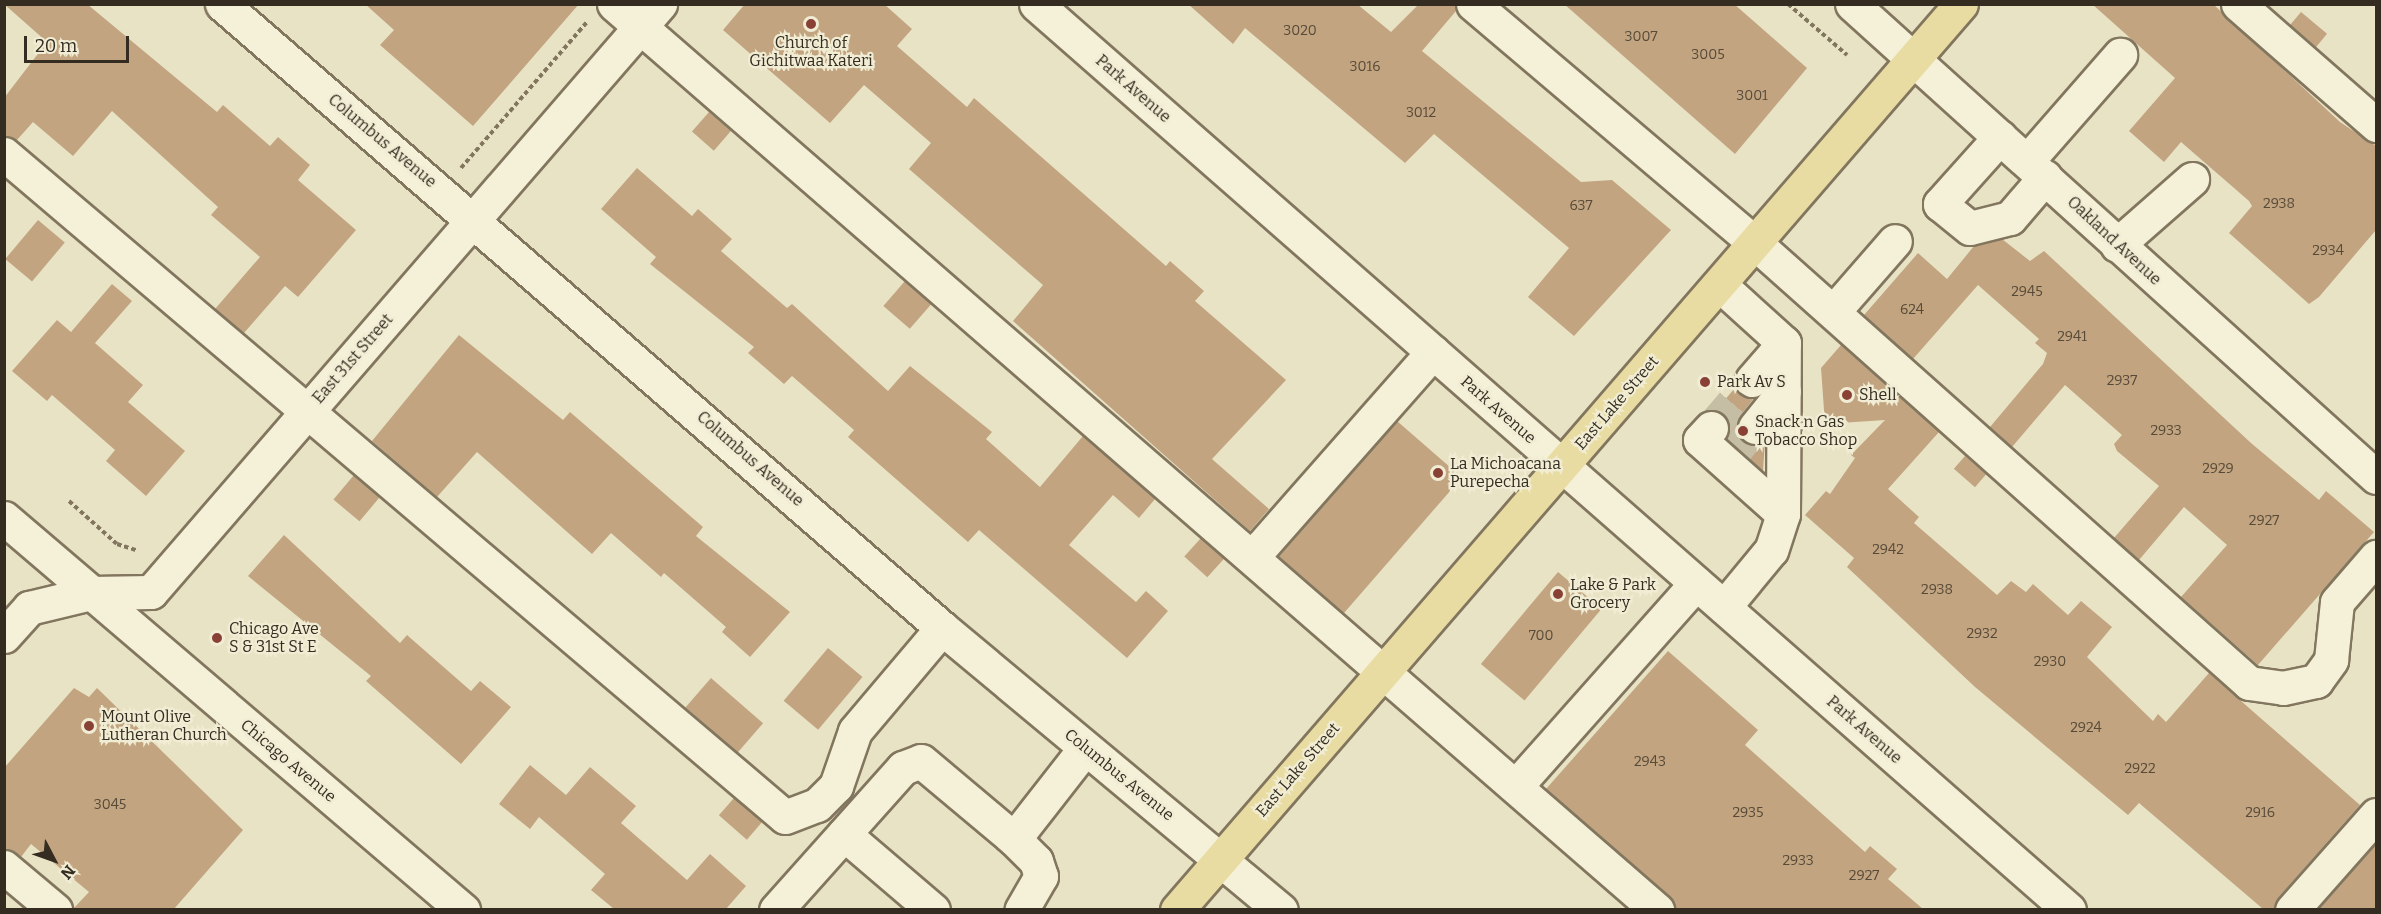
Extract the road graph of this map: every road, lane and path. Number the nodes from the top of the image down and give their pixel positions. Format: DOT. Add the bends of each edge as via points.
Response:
graph roads {
  1 [pos="222,4"];
  2 [pos="1036,4"];
  3 [pos="1473,4"];
  4 [pos="1788,4"];
  5 [pos="1852,4"];
  6 [pos="1961,4"];
  7 [pos="2238,4"];
  8 [pos="604,9"];
  9 [pos="651,16"];
  10 [pos="1847,54"];
  11 [pos="2120,55"];
  12 [pos="1913,60"];
  13 [pos="2376,125"];
  14 [pos="2000,137"];
  15 [pos="4,154"];
  16 [pos="461,168"];
  17 [pos="2036,168"];
  18 [pos="2192,179"];
  19 [pos="475,219"];
  20 [pos="1895,241"];
  21 [pos="1756,244"];
  22 [pos="2116,245"];
  23 [pos="1720,285"];
  24 [pos="1833,312"];
  25 [pos="1784,343"];
  26 [pos="1433,352"];
  27 [pos="1752,380"];
  28 [pos="1784,391"];
  29 [pos="308,411"];
  30 [pos="1711,428"];
  31 [pos="1739,446"];
  32 [pos="1562,465"];
  33 [pos="2376,477"];
  34 [pos="69,501"];
  35 [pos="1783,514"];
  36 [pos="4,518"];
  37 [pos="136,550"];
  38 [pos="1253,556"];
  39 [pos="2376,557"];
  40 [pos="1696,583"];
  41 [pos="91,593"];
  42 [pos="1724,607"];
  43 [pos="942,628"];
  44 [pos="4,636"];
  45 [pos="1384,669"];
  46 [pos="1085,748"];
  47 [pos="1516,786"];
  48 [pos="2376,815"];
  49 [pos="844,834"];
  50 [pos="1014,839"];
  51 [pos="1222,858"];
  52 [pos="4,867"];
  53 [pos="55,909"];
  54 [pos="463,909"];
  55 [pos="776,909"];
  56 [pos="933,909"];
  57 [pos="1021,909"];
  58 [pos="1177,909"];
  59 [pos="1281,909"];
  60 [pos="1657,909"];
  61 [pos="2069,909"];
  62 [pos="2292,909"];
  1 -- 19 [label="street, Columbus Avenue"];
  2 -- 26 [label="street, Park Avenue"];
  3 -- 21 [label="street"];
  4 -- 10 [label="path"];
  5 -- 12 [label="street, Oakland Avenue"];
  6 -- 12 [label="main road, East Lake Street"];
  7 -- 13 [label="street"];
  8 -- 9 [label="street"];
  8 -- 16 [label="path"];
  9 -- 19 [label="street, East 31st Street"];
  9 -- 38 [label="street"];
  11 -- 17 [label="street"];
  12 -- 14 [label="street, Oakland Avenue"];
  12 -- 21 [label="main road, East Lake Street"];
  14 -- 17 [label="street, Oakland Avenue"];
  14 -- 17 [label="street" via="1941,204 1970,228 2010,218"];
  15 -- 29 [label="street"];
  17 -- 22 [label="street, Oakland Avenue"];
  18 -- 22 [label="street"];
  19 -- 29 [label="street, East 31st Street"];
  19 -- 43 [label="street, Columbus Avenue"];
  20 -- 24 [label="street"];
  21 -- 23 [label="main road, East Lake Street"];
  21 -- 24 [label="street"];
  22 -- 33 [label="street, Oakland Avenue"];
  23 -- 25 [label="street"];
  23 -- 32 [label="main road, East Lake Street"];
  24 -- 39 [label="street" via="2249,682 2283,688 2316,681 2331,660 2337,602"];
  25 -- 27 [label="street"];
  25 -- 28 [label="street"];
  26 -- 32 [label="street, Park Avenue"];
  26 -- 38 [label="street"];
  28 -- 31 [label="street"];
  28 -- 35 [label="street"];
  29 -- 41 [label="street, East 31st Street" via="151,592"];
  29 -- 43 [label="street" via="785,817 818,805 836,786 855,731"];
  30 -- 31 [label="street" via="1700,440"];
  31 -- 35 [label="street"];
  32 -- 40 [label="street, Park Avenue"];
  32 -- 45 [label="main road, East Lake Street"];
  34 -- 37 [label="path" via="117,544"];
  35 -- 42 [label="street" via="1771,550"];
  36 -- 41 [label="street, Chicago Avenue"];
  38 -- 45 [label="street"];
  40 -- 42 [label="street, Park Avenue"];
  40 -- 47 [label="street"];
  41 -- 44 [label="street, East 31st Street" via="29,608"];
  41 -- 54 [label="street, Chicago Avenue"];
  42 -- 61 [label="street, Park Avenue"];
  43 -- 46 [label="street, Columbus Avenue"];
  45 -- 47 [label="street"];
  45 -- 51 [label="main road, East Lake Street"];
  46 -- 50 [label="street"];
  46 -- 51 [label="street, Columbus Avenue"];
  47 -- 60 [label="street"];
  48 -- 62 [label="street"];
  49 -- 50 [label="street" via="903,768 921,761"];
  49 -- 55 [label="street"];
  49 -- 56 [label="street"];
  50 -- 57 [label="street" via="1036,861 1041,876"];
  51 -- 58 [label="main road, East Lake Street"];
  51 -- 59 [label="street, Columbus Avenue"];
  52 -- 53 [label="street"];
}
